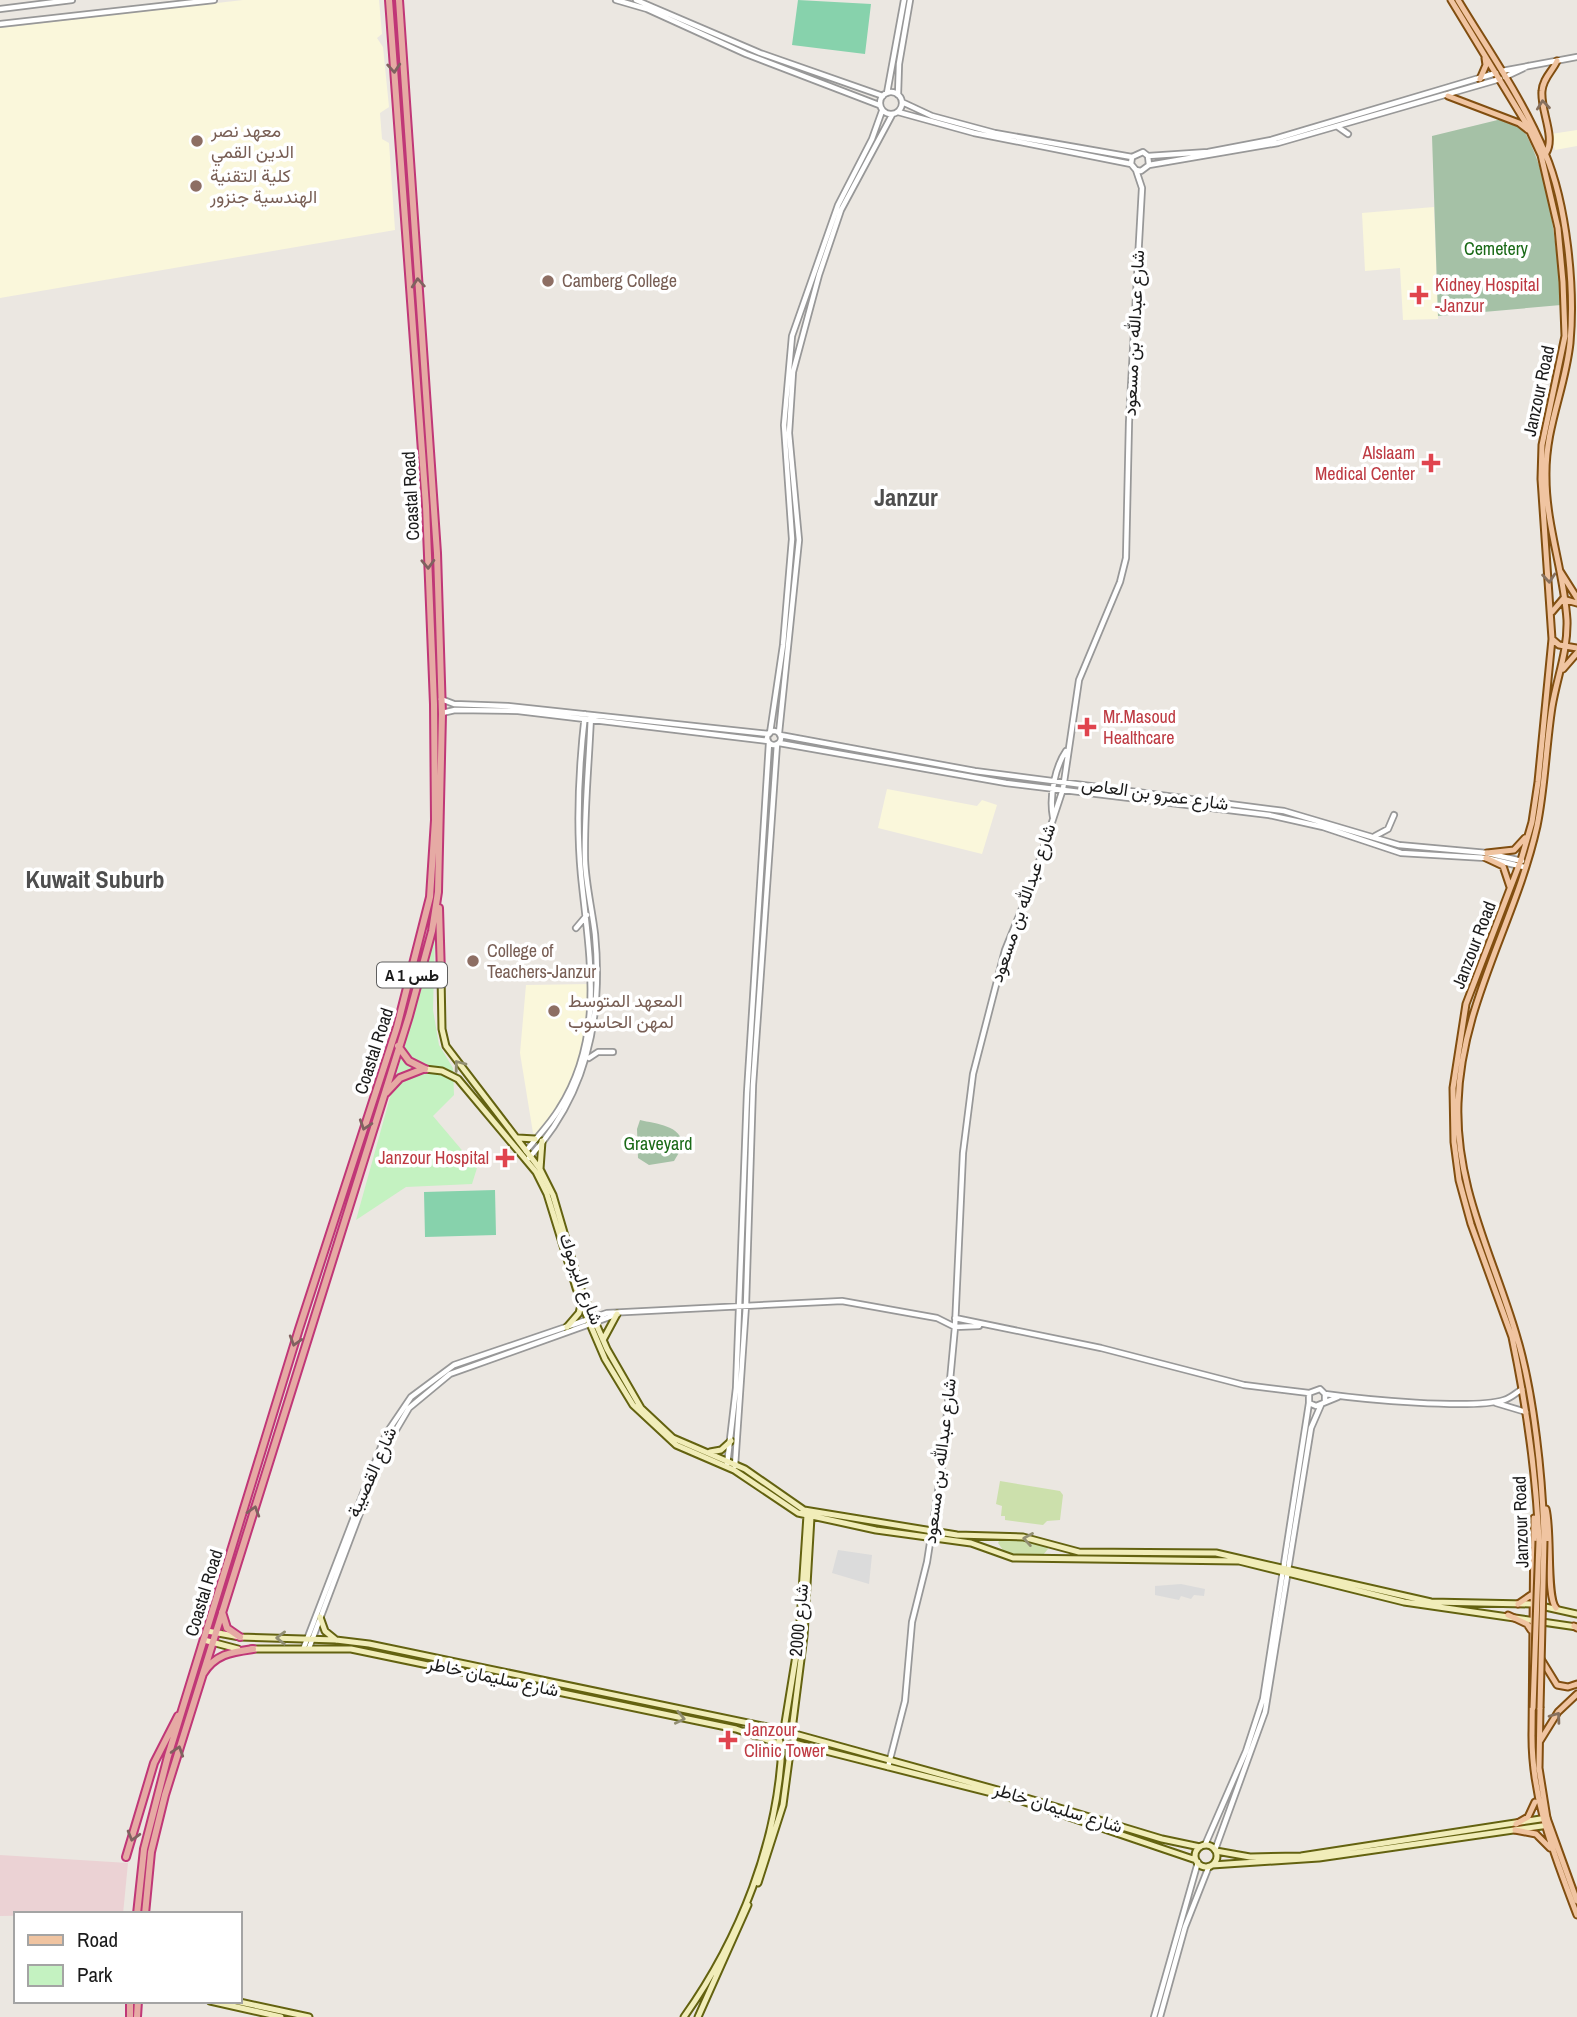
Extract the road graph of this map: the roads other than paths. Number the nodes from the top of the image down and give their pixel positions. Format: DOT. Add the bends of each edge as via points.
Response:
graph roads {
  1 [pos="72,0"];
  2 [pos="213,0"];
  3 [pos="389,0"];
  4 [pos="399,0"];
  5 [pos="617,0"];
  6 [pos="636,0"];
  7 [pos="904,0"];
  8 [pos="910,0"];
  9 [pos="1451,0"];
  10 [pos="1458,0"];
  11 [pos="0,9"];
  12 [pos="0,24"];
  13 [pos="1484,55"];
  14 [pos="1577,57"];
  15 [pos="1557,61"];
  16 [pos="1501,75"];
  17 [pos="1479,79"];
  18 [pos="1443,90"];
  19 [pos="885,94"];
  20 [pos="898,96"];
  21 [pos="1446,96"];
  22 [pos="902,102"];
  23 [pos="881,108"];
  24 [pos="895,113"];
  25 [pos="1337,127"];
  26 [pos="1348,134"];
  27 [pos="1531,134"];
  28 [pos="1543,154"];
  29 [pos="1148,156"];
  30 [pos="1132,157"];
  31 [pos="1131,164"];
  32 [pos="1148,167"];
  33 [pos="1136,170"];
  34 [pos="1142,188"];
  35 [pos="1556,562"];
  36 [pos="1563,599"];
  37 [pos="1577,600"];
  38 [pos="1552,613"];
  39 [pos="1552,639"];
  40 [pos="1566,647"];
  41 [pos="1577,650"];
  42 [pos="1560,675"];
  43 [pos="441,699"];
  44 [pos="455,707"];
  45 [pos="442,714"];
  46 [pos="588,717"];
  47 [pos="770,733"];
  48 [pos="780,734"];
  49 [pos="769,742"];
  50 [pos="778,743"];
  51 [pos="1067,750"];
  52 [pos="1055,780"];
  53 [pos="1064,782"];
  54 [pos="1054,788"];
  55 [pos="1063,789"];
  56 [pos="1394,815"];
  57 [pos="1053,817"];
  58 [pos="1530,830"];
  59 [pos="1372,837"];
  60 [pos="1486,855"];
  61 [pos="1523,864"];
  62 [pos="1510,891"];
  63 [pos="438,892"];
  64 [pos="587,914"];
  65 [pos="576,928"];
  66 [pos="417,973"];
  67 [pos="441,975"];
  68 [pos="397,1027"];
  69 [pos="399,1047"];
  70 [pos="613,1052"];
  71 [pos="584,1065"];
  72 [pos="425,1069"];
  73 [pos="383,1098"];
  74 [pos="518,1138"];
  75 [pos="539,1140"];
  76 [pos="527,1154"];
  77 [pos="540,1168"];
  78 [pos="582,1302"];
  79 [pos="742,1305"];
  80 [pos="619,1313"];
  81 [pos="955,1318"];
  82 [pos="592,1321"];
  83 [pos="948,1321"];
  84 [pos="979,1326"];
  85 [pos="567,1327"];
  86 [pos="955,1327"];
  87 [pos="603,1339"];
  88 [pos="1522,1389"];
  89 [pos="1292,1393"];
  90 [pos="1309,1393"];
  91 [pos="1325,1394"];
  92 [pos="1340,1396"];
  93 [pos="1309,1402"];
  94 [pos="1491,1402"];
  95 [pos="1323,1403"];
  96 [pos="1526,1412"];
  97 [pos="731,1441"];
  98 [pos="708,1452"];
  99 [pos="731,1465"];
  100 [pos="1540,1503"];
  101 [pos="809,1515"];
  102 [pos="931,1534"];
  103 [pos="997,1536"];
  104 [pos="1541,1541"];
  105 [pos="995,1552"];
  106 [pos="1285,1570"];
  107 [pos="1533,1588"];
  108 [pos="223,1603"];
  109 [pos="1518,1604"];
  110 [pos="1532,1605"];
  111 [pos="1556,1608"];
  112 [pos="1577,1614"];
  113 [pos="1508,1615"];
  114 [pos="320,1617"];
  115 [pos="1531,1618"];
  116 [pos="1576,1627"];
  117 [pos="1531,1631"];
  118 [pos="211,1632"];
  119 [pos="240,1637"];
  120 [pos="309,1638"];
  121 [pos="336,1640"];
  122 [pos="208,1641"];
  123 [pos="307,1648"];
  124 [pos="253,1649"];
  125 [pos="1541,1659"];
  126 [pos="199,1681"];
  127 [pos="1577,1684"];
  128 [pos="1577,1694"];
  129 [pos="184,1705"];
  130 [pos="1536,1708"];
  131 [pos="783,1729"];
  132 [pos="794,1732"];
  133 [pos="1532,1735"];
  134 [pos="781,1743"];
  135 [pos="793,1744"];
  136 [pos="1539,1744"];
  137 [pos="888,1764"];
  138 [pos="1536,1796"];
  139 [pos="1546,1822"];
  140 [pos="1516,1827"];
  141 [pos="1202,1846"];
  142 [pos="1552,1850"];
  143 [pos="1216,1851"];
  144 [pos="126,1857"];
  145 [pos="1197,1861"];
  146 [pos="1211,1865"];
  147 [pos="1577,1901"];
  148 [pos="137,1912"];
  149 [pos="145,1912"];
  150 [pos="1577,1915"];
  151 [pos="139,2003"];
  152 [pos="219,2003"];
  153 [pos="242,2003"];
  154 [pos="137,2017"];
  155 [pos="281,2017"];
  156 [pos="309,2017"];
  157 [pos="684,2017"];
  158 [pos="698,2017"];
  159 [pos="1154,2017"];
  160 [pos="1160,2017"];
  1 -- 11 [label="street"];
  2 -- 12 [label="street"];
  3 -- 66 [label="highway, Coastal Road / A 1 طس, one-way" via="420,409 434,704 433,855"];
  43 -- 4 [label="highway, Coastal Road / A 1 طس, one-way" via="437,553"];
  5 -- 23 [label="street"];
  6 -- 19 [label="street" via="760,53"];
  7 -- 19 [label="street"];
  8 -- 20 [label="street"];
  9 -- 13 [label="main road, Janzour Road"];
  10 -- 16 [label="main road, Janzour Road"];
  13 -- 16 [label="main road, Janzour Road"];
  13 -- 17 [label="main road" via="1486,65"];
  14 -- 15 [label="street"];
  15 -- 16 [label="street"];
  28 -- 15 [label="main road, one-way" via="1549,144 1542,89"];
  16 -- 17 [label="street"];
  16 -- 21 [label="street"];
  16 -- 27 [label="main road, Janzour Road"];
  16 -- 28 [label="main road, Janzour Road"];
  17 -- 18 [label="street"];
  18 -- 21 [label="street"];
  18 -- 29 [label="street" via="1271,140 1208,152"];
  19 -- 20 [label="street"];
  19 -- 23 [label="street"];
  20 -- 22 [label="street"];
  21 -- 25 [label="street"];
  21 -- 27 [label="main road" via="1519,122"];
  22 -- 24 [label="street"];
  22 -- 30 [label="street" via="932,116 995,133"];
  23 -- 24 [label="street"];
  23 -- 47 [label="street" via="872,139 838,205 792,337 784,425 792,539"];
  24 -- 31 [label="street"];
  24 -- 48 [label="street" via="841,210 793,372 789,433 799,540"];
  25 -- 26 [label="street"];
  25 -- 32 [label="street" via="1272,145"];
  27 -- 28 [label="main road, Janzour Road"];
  28 -- 35 [label="main road, Janzour Road" via="1562,222 1571,301 1569,351 1546,450 1546,491"];
  28 -- 38 [label="main road, Janzour Road, one-way" via="1558,228 1565,336 1542,446"];
  29 -- 30 [label="street" via="1139,152"];
  29 -- 32 [label="street"];
  30 -- 31 [label="street"];
  31 -- 33 [label="street"];
  32 -- 33 [label="street"];
  32 -- 34 [label="street"];
  33 -- 34 [label="street, شارع عبدالله بن مسعود"];
  34 -- 51 [label="street, شارع عبدالله بن مسعود" via="1130,376 1126,558 1079,680"];
  35 -- 36 [label="main road, Janzour Road"];
  35 -- 37 [label="main road"];
  36 -- 37 [label="main road"];
  36 -- 38 [label="main road"];
  36 -- 40 [label="main road, Janzour Road"];
  38 -- 39 [label="main road, Janzour Road"];
  39 -- 40 [label="main road"];
  39 -- 58 [label="main road, Janzour Road"];
  40 -- 41 [label="main road"];
  40 -- 42 [label="main road, Janzour Road"];
  41 -- 42 [label="main road"];
  42 -- 61 [label="main road, Janzour Road" via="1537,826"];
  43 -- 44 [label="street"];
  43 -- 45 [label="highway, Coastal Road / A 1 طس"];
  44 -- 45 [label="street"];
  44 -- 46 [label="street"];
  45 -- 63 [label="highway, Coastal Road / A 1 طس"];
  46 -- 47 [label="street, شارع عمرو بن العاص"];
  46 -- 49 [label="street"];
  46 -- 64 [label="street" via="579,814"];
  46 -- 71 [label="street" via="585,848 597,982 593,1037"];
  47 -- 48 [label="street, شارع عمرو بن العاص"];
  47 -- 49 [label="street"];
  48 -- 50 [label="street"];
  48 -- 52 [label="street, شارع عمرو بن العاص" via="962,769"];
  49 -- 50 [label="street"];
  49 -- 79 [label="street" via="747,1093"];
  50 -- 54 [label="street"];
  50 -- 79 [label="street"];
  51 -- 52 [label="street"];
  51 -- 53 [label="street, شارع عبدالله بن مسعود"];
  52 -- 53 [label="street, شارع عمرو بن العاص"];
  52 -- 54 [label="street"];
  53 -- 55 [label="street, شارع عبدالله بن مسعود"];
  53 -- 59 [label="street, شارع عمرو بن العاص" via="1284,811"];
  54 -- 55 [label="street"];
  54 -- 57 [label="street"];
  55 -- 57 [label="street, شارع عبدالله بن مسعود"];
  55 -- 60 [label="street" via="1269,815 1401,853"];
  56 -- 59 [label="street" via="1388,829"];
  57 -- 81 [label="street, شارع عبدالله بن مسعود" via="1005,950 973,1074 962,1153"];
  58 -- 60 [label="main road" via="1514,850"];
  58 -- 61 [label="main road, Janzour Road"];
  59 -- 60 [label="street, شارع عمرو بن العاص" via="1402,846"];
  60 -- 61 [label="street, شارع عمرو بن العاص"];
  60 -- 62 [label="main road" via="1507,870"];
  61 -- 62 [label="main road, Janzour Road"];
  61 -- 100 [label="main road, Janzour Road" via="1474,1004 1457,1105 1468,1197 1519,1344"];
  62 -- 88 [label="main road, Janzour Road" via="1466,1004 1452,1105 1462,1190 1512,1337"];
  63 -- 66 [label="highway, Coastal Road / A 1 طس"];
  63 -- 67 [label="highway"];
  64 -- 65 [label="street"];
  64 -- 75 [label="street" via="592,962 587,1042 561,1107"];
  66 -- 67 [label="highway"];
  66 -- 68 [label="highway, Coastal Road / A 1 طس"];
  66 -- 69 [label="highway, Coastal Road / A 1 طس"];
  74 -- 67 [label="main road, شارع اليرموك, one-way" via="446,1045"];
  68 -- 69 [label="highway"];
  68 -- 118 [label="highway, Coastal Road / A 1 طس, one-way" via="299,1329"];
  69 -- 72 [label="highway" via="409,1061"];
  69 -- 73 [label="highway, Coastal Road / A 1 طس"];
  70 -- 71 [label="street" via="593,1054"];
  71 -- 75 [label="street" via="562,1115"];
  72 -- 73 [label="highway" via="400,1078"];
  72 -- 76 [label="main road, شارع اليرموك" via="458,1079"];
  108 -- 73 [label="highway, Coastal Road / A 1 طس, one-way"];
  74 -- 75 [label="main road"];
  74 -- 76 [label="main road, شارع اليرموك"];
  75 -- 76 [label="street"];
  75 -- 77 [label="main road"];
  76 -- 77 [label="main road, شارع اليرموك"];
  76 -- 78 [label="main road, شارع اليرموك" via="547,1194"];
  77 -- 82 [label="main road, شارع اليرموك" via="553,1195"];
  78 -- 82 [label="main road, شارع اليرموك"];
  78 -- 85 [label="main road"];
  79 -- 80 [label="street"];
  79 -- 83 [label="street" via="856,1302"];
  79 -- 97 [label="street"];
  79 -- 99 [label="street"];
  80 -- 82 [label="street"];
  80 -- 87 [label="main road"];
  81 -- 83 [label="street"];
  81 -- 84 [label="street"];
  81 -- 86 [label="street, شارع عبدالله بن مسعود"];
  82 -- 85 [label="street, شارع القصيبة"];
  82 -- 87 [label="main road, شارع اليرموك"];
  82 -- 99 [label="main road, شارع اليرموك" via="618,1383 649,1423 685,1451"];
  82 -- 114 [label="street" via="450,1374 409,1408 383,1452"];
  83 -- 86 [label="street"];
  84 -- 86 [label="street"];
  84 -- 89 [label="street"];
  85 -- 120 [label="street, شارع القصيبة" via="454,1365 411,1397 380,1444"];
  86 -- 102 [label="street, شارع عبدالله بن مسعود"];
  87 -- 98 [label="main road, شارع اليرموك" via="625,1383 649,1416 673,1438"];
  88 -- 94 [label="street"];
  88 -- 96 [label="main road, Janzour Road"];
  89 -- 90 [label="street"];
  89 -- 93 [label="street"];
  90 -- 91 [label="street" via="1317,1389"];
  90 -- 93 [label="street"];
  91 -- 92 [label="street"];
  91 -- 95 [label="street"];
  92 -- 94 [label="street"];
  92 -- 95 [label="street"];
  93 -- 95 [label="street"];
  93 -- 106 [label="street"];
  94 -- 96 [label="street"];
  95 -- 106 [label="street" via="1311,1428"];
  96 -- 100 [label="main road, Janzour Road"];
  97 -- 98 [label="main road" via="721,1450"];
  97 -- 99 [label="street"];
  98 -- 99 [label="main road, شارع اليرموك"];
  99 -- 101 [label="main road, شارع اليرموك"];
  100 -- 104 [label="main road, Janzour Road"];
  100 -- 107 [label="main road"];
  100 -- 111 [label="main road" via="1550,1534 1550,1599"];
  101 -- 102 [label="main road"];
  101 -- 131 [label="main road, شارع 2000" via="799,1637"];
  101 -- 132 [label="main road"];
  102 -- 103 [label="main road"];
  102 -- 105 [label="main road"];
  102 -- 137 [label="street, شارع عبدالله بن مسعود" via="912,1622 905,1701"];
  103 -- 105 [label="main road" via="992,1543"];
  106 -- 103 [label="main road, one-way" via="1216,1553 1079,1552 1031,1538"];
  104 -- 125 [label="main road, Janzour Road, bridge"];
  104 -- 130 [label="main road, Janzour Road, bridge"];
  105 -- 106 [label="main road" via="1028,1559 1224,1559"];
  106 -- 109 [label="main road" via="1431,1602"];
  106 -- 113 [label="main road" via="1404,1602"];
  106 -- 141 [label="street" via="1261,1709 1231,1788"];
  106 -- 143 [label="street" via="1265,1712"];
  107 -- 109 [label="main road" via="1528,1599"];
  107 -- 110 [label="main road"];
  108 -- 118 [label="highway, Coastal Road / A 1 طس"];
  108 -- 119 [label="highway" via="224,1624"];
  109 -- 110 [label="main road"];
  110 -- 111 [label="main road"];
  110 -- 115 [label="main road"];
  111 -- 112 [label="main road"];
  113 -- 115 [label="main road"];
  113 -- 117 [label="main road"];
  114 -- 120 [label="street"];
  114 -- 121 [label="main road"];
  115 -- 116 [label="main road"];
  115 -- 117 [label="main road"];
  117 -- 133 [label="main road"];
  118 -- 119 [label="main road, شارع سليمان خاطر"];
  118 -- 122 [label="highway, Coastal Road / A 1 طس"];
  120 -- 119 [label="main road, شارع سليمان خاطر, one-way"];
  120 -- 121 [label="main road, شارع سليمان خاطر"];
  120 -- 123 [label="street"];
  121 -- 131 [label="main road, شارع سليمان خاطر"];
  122 -- 124 [label="main road, شارع سليمان خاطر" via="228,1649"];
  122 -- 126 [label="highway, Coastal Road / A 1 طس"];
  122 -- 129 [label="highway, Coastal Road / A 1 طس"];
  123 -- 124 [label="main road, شارع سليمان خاطر"];
  123 -- 134 [label="main road, شارع سليمان خاطر, one-way" via="351,1649 425,1662 736,1729"];
  124 -- 126 [label="highway" via="229,1652 214,1660"];
  125 -- 127 [label="main road" via="1556,1685"];
  125 -- 130 [label="main road, Janzour Road, bridge"];
  149 -- 126 [label="highway, Coastal Road / A 1 طس, one-way" via="157,1825"];
  136 -- 128 [label="main road, one-way" via="1558,1712"];
  129 -- 144 [label="highway, one-way" via="153,1763"];
  129 -- 148 [label="highway, Coastal Road / A 1 طس" via="150,1820"];
  130 -- 133 [label="main road, Janzour Road"];
  130 -- 136 [label="main road, Janzour Road"];
  131 -- 132 [label="main road, شارع سليمان خاطر"];
  131 -- 134 [label="main road, شارع 2000" via="778,1736"];
  132 -- 135 [label="main road"];
  132 -- 137 [label="main road, شارع سليمان خاطر"];
  133 -- 138 [label="main road, Janzour Road"];
  134 -- 135 [label="main road, شارع سليمان خاطر"];
  134 -- 157 [label="main road, شارع 2000" via="775,1816 764,1858 703,1990"];
  135 -- 137 [label="main road, شارع سليمان خاطر"];
  135 -- 158 [label="main road" via="768,1859"];
  136 -- 139 [label="main road, Janzour Road"];
  137 -- 141 [label="main road, شارع سليمان خاطر" via="1023,1797 1179,1844"];
  137 -- 145 [label="main road, شارع سليمان خاطر" via="1019,1800"];
  138 -- 139 [label="main road, Janzour Road"];
  138 -- 140 [label="main road" via="1531,1813"];
  139 -- 140 [label="main road"];
  139 -- 142 [label="main road, Janzour Road"];
  139 -- 147 [label="main road, Janzour Road"];
  140 -- 142 [label="main road" via="1536,1834"];
  140 -- 143 [label="main road" via="1301,1856 1250,1857"];
  140 -- 146 [label="main road" via="1319,1858"];
  141 -- 143 [label="main road"];
  141 -- 145 [label="main road" via="1195,1855"];
  142 -- 150 [label="main road, Janzour Road"];
  143 -- 146 [label="main road"];
  145 -- 146 [label="main road"];
  145 -- 159 [label="street"];
  146 -- 160 [label="street" via="1185,1927"];
  151 -- 154 [label="highway"];
  152 -- 155 [label="main road"];
  153 -- 156 [label="main road"];
}
